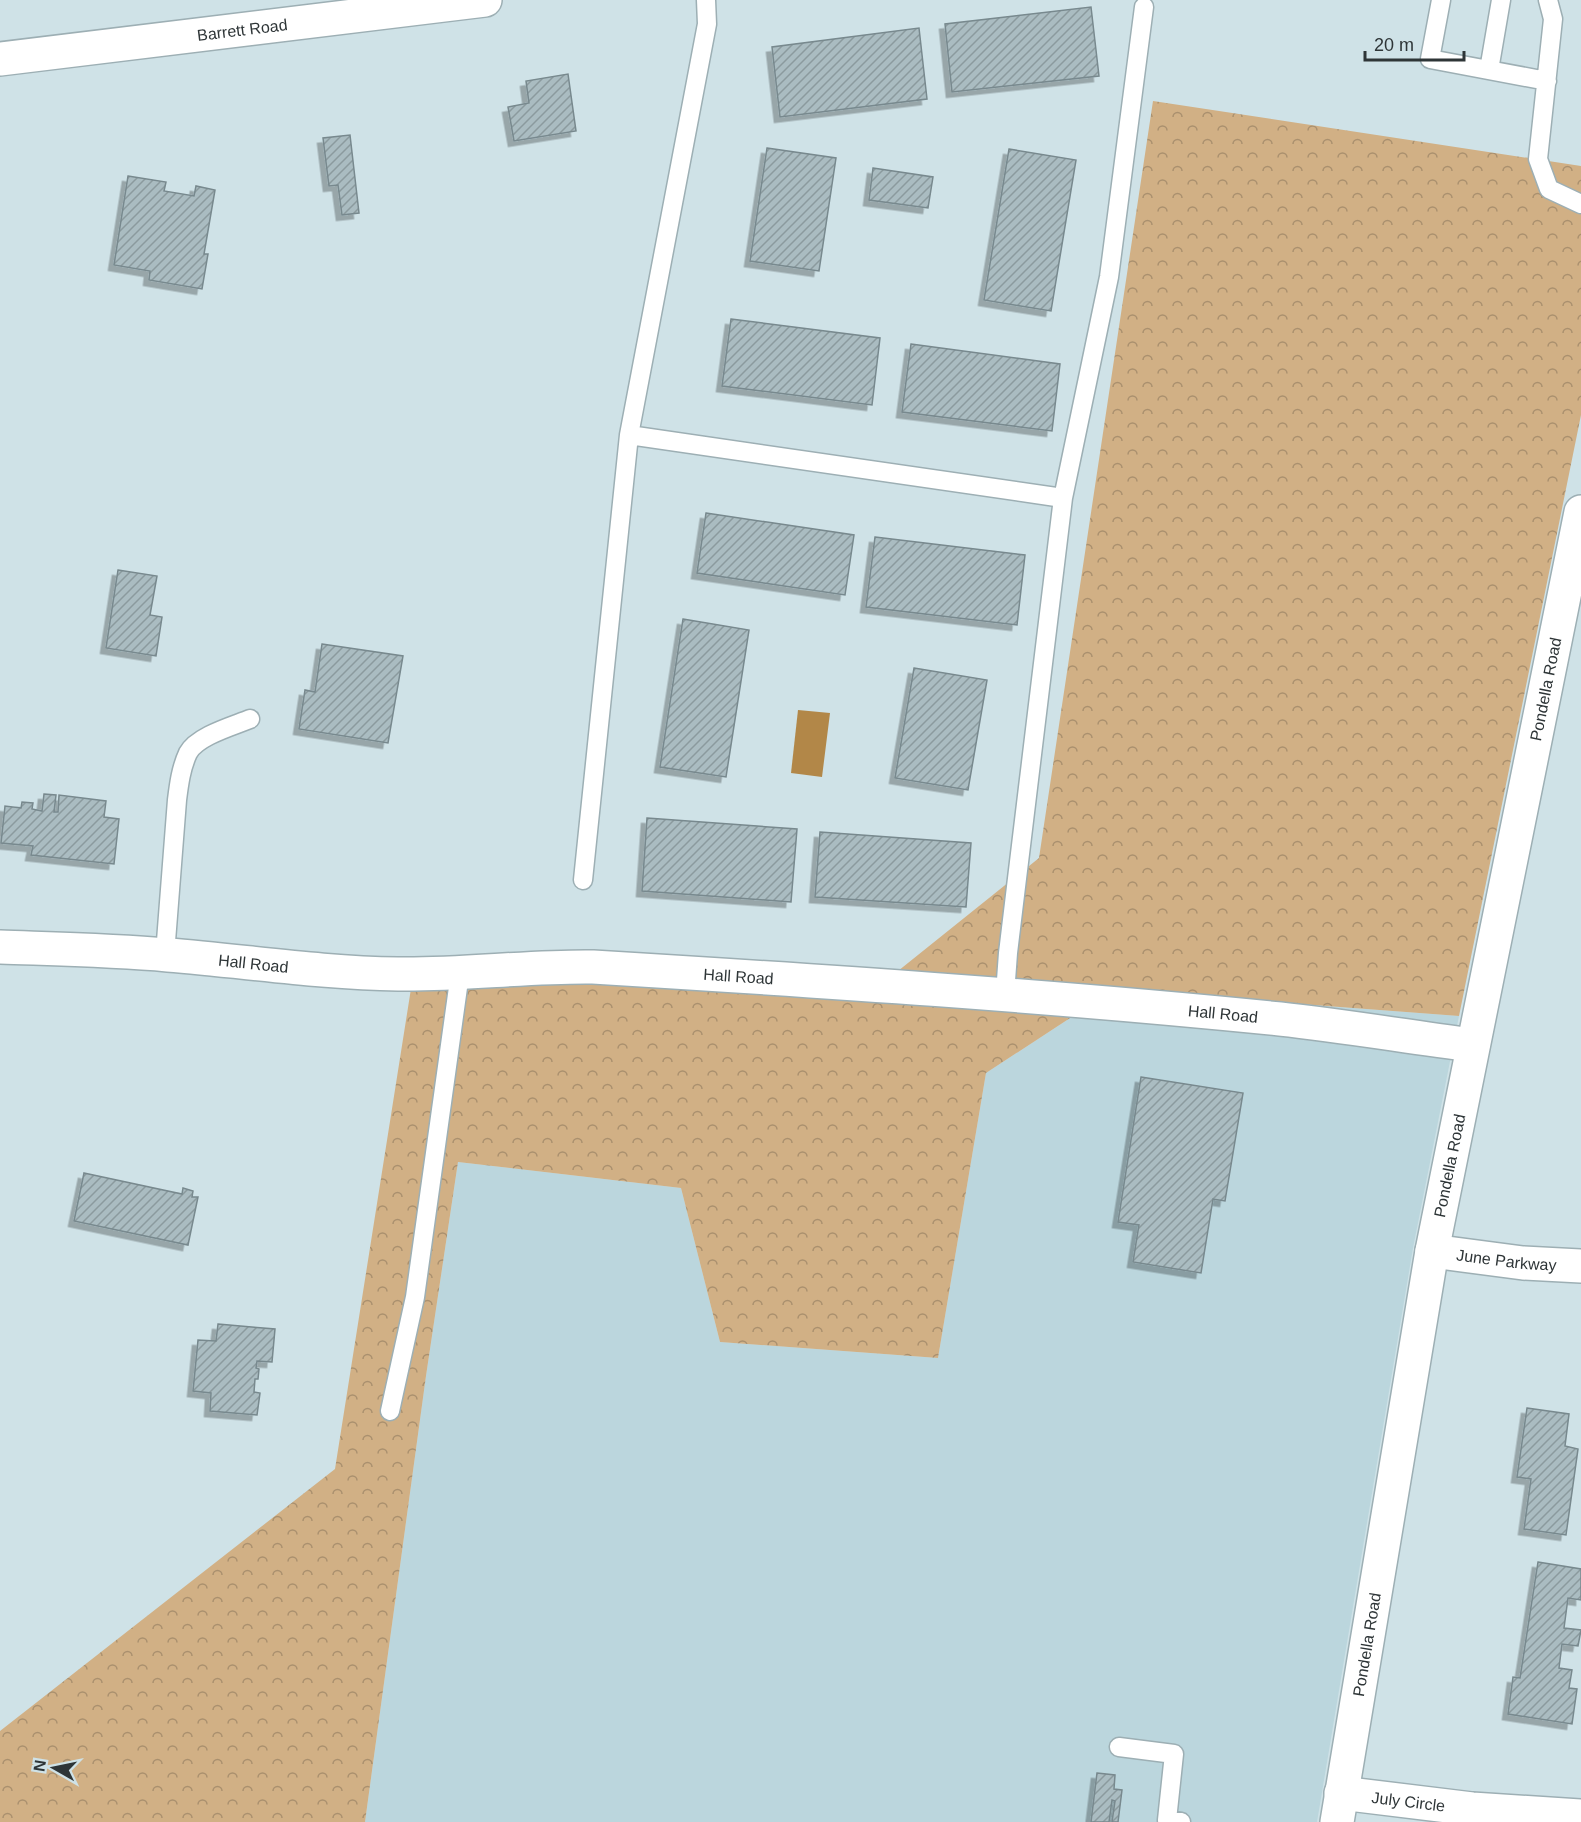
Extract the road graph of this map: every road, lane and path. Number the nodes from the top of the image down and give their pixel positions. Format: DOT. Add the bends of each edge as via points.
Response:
graph roads {
  1 [pos="485,0"];
  2 [pos="706,0"];
  3 [pos="1441,0"];
  4 [pos="1501,0"];
  5 [pos="1548,0"];
  6 [pos="1144,7"];
  7 [pos="0,59"];
  8 [pos="1489,70"];
  9 [pos="1547,81"];
  10 [pos="1581,204"];
  11 [pos="629,435"];
  12 [pos="1063,498"];
  13 [pos="1581,512"];
  14 [pos="250,719"];
  15 [pos="584,880"];
  16 [pos="0,947"];
  17 [pos="165,954"];
  18 [pos="460,973"];
  19 [pos="1005,994"];
  20 [pos="1473,1045"];
  21 [pos="1432,1251"];
  22 [pos="1581,1266"];
  23 [pos="390,1411"];
  24 [pos="1119,1747"];
  25 [pos="1339,1808"];
  26 [pos="1581,1816"];
  27 [pos="1181,1822"];
  1 -- 7 [label="street, Barrett Road"];
  2 -- 11 [label="lane" via="707,24"];
  3 -- 8 [label="lane" via="1430,59"];
  4 -- 8 [label="lane"];
  5 -- 9 [label="lane" via="1553,19"];
  6 -- 12 [label="lane" via="1109,277"];
  8 -- 9 [label="lane"];
  9 -- 10 [label="lane" via="1538,159 1549,189"];
  11 -- 12 [label="lane"];
  11 -- 15 [label="lane"];
  12 -- 19 [label="lane"];
  13 -- 20 [label="street, Pondella Road"];
  14 -- 17 [label="lane" via="206,737 189,751 177,800"];
  16 -- 17 [label="street, Hall Road"];
  17 -- 18 [label="street, Hall Road" via="329,970"];
  18 -- 19 [label="street, Hall Road" via="593,967"];
  18 -- 23 [label="lane" via="415,1297"];
  19 -- 20 [label="street, Hall Road" via="1283,1020"];
  20 -- 21 [label="street, Pondella Road"];
  21 -- 22 [label="street, June Parkway"];
  21 -- 25 [label="street, Pondella Road"];
  24 -- 27 [label="lane" via="1174,1754 1167,1820"];
  25 -- 26 [label="street, July Circle" via="1472,1809"];
}
